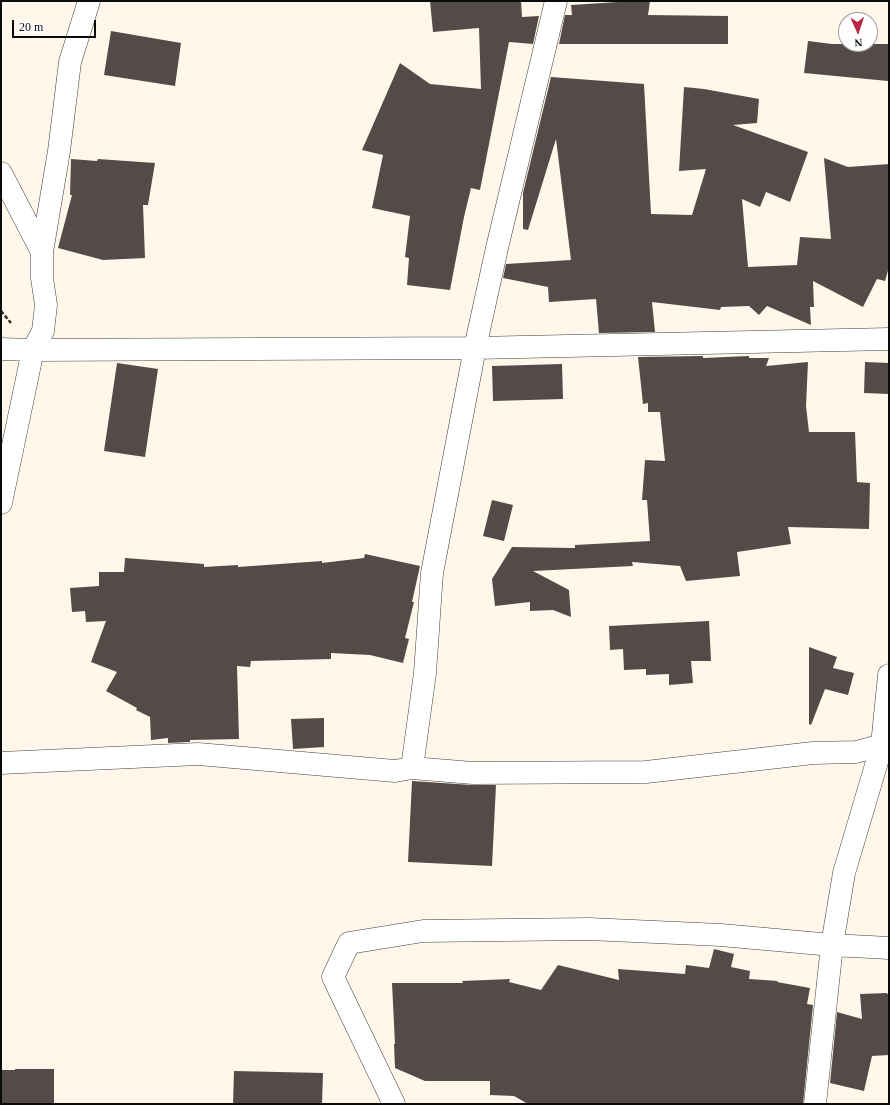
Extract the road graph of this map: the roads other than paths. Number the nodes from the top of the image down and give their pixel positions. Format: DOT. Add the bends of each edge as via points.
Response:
graph roads {
  1 [pos="89,1"];
  2 [pos="556,1"];
  3 [pos="1,173"];
  4 [pos="42,252"];
  5 [pos="889,338"];
  6 [pos="475,348"];
  7 [pos="1,349"];
  8 [pos="33,350"];
  9 [pos="1,503"];
  10 [pos="889,675"];
  11 [pos="885,747"];
  12 [pos="1,763"];
  13 [pos="412,768"];
  14 [pos="832,945"];
  15 [pos="889,948"];
  16 [pos="394,1104"];
  17 [pos="815,1104"];
  1 -- 4 [label="street" via="70,62"];
  2 -- 6 [label="street"];
  3 -- 4 [label="street"];
  4 -- 8 [label="street" via="46,305 43,331"];
  5 -- 6 [label="street"];
  6 -- 8 [label="street"];
  6 -- 13 [label="street" via="432,573 425,673"];
  7 -- 8 [label="street"];
  8 -- 9 [label="street"];
  10 -- 11 [label="street"];
  11 -- 13 [label="street" via="646,772 473,773"];
  11 -- 14 [label="street" via="844,872"];
  12 -- 13 [label="street" via="198,754 395,771"];
  14 -- 15 [label="street"];
  14 -- 16 [label="street" via="721,935 589,929 423,931 349,943 333,978"];
  14 -- 17 [label="street"];
}
